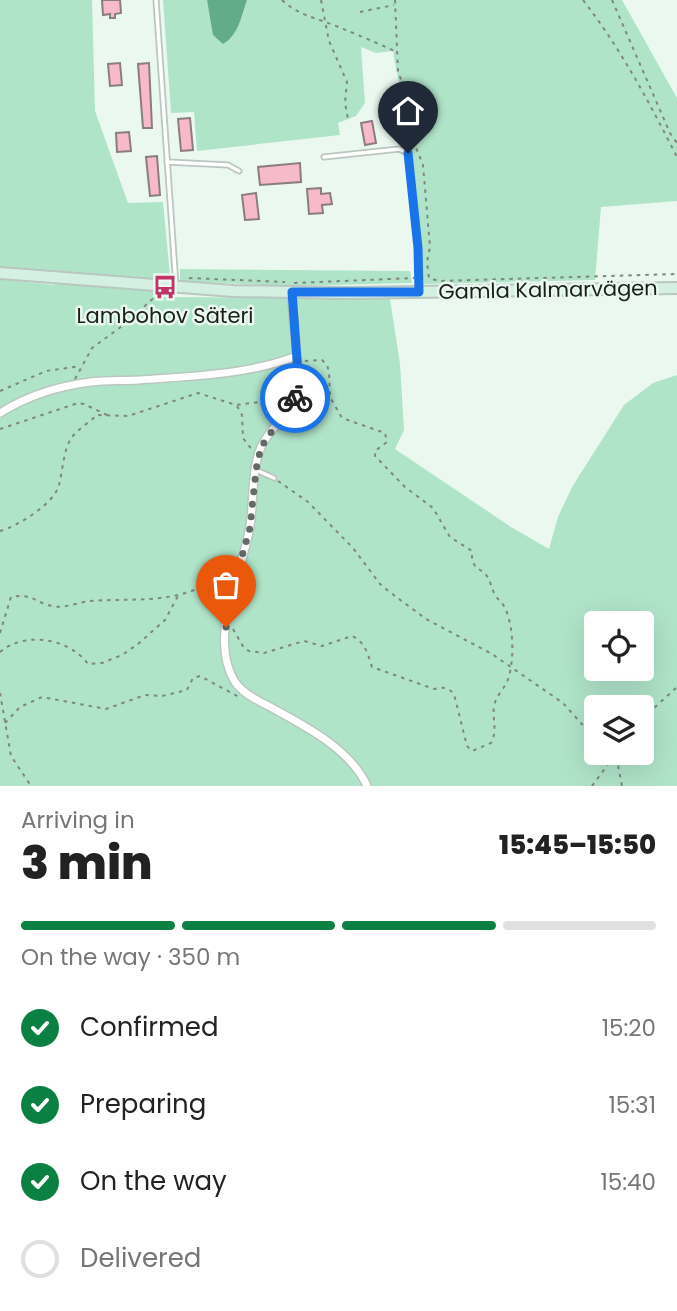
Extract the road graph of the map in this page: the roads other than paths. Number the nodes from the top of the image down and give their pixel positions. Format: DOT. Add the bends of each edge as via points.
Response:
graph roads {
  1 [pos="156,0"];
  2 [pos="324,157"];
  3 [pos="167,162"];
  4 [pos="239,171"];
  5 [pos="0,273"];
  6 [pos="176,283"];
  7 [pos="677,288"];
  8 [pos="292,292"];
  9 [pos="419,292"];
  10 [pos="297,359"];
  11 [pos="0,413"];
  12 [pos="256,470"];
  13 [pos="274,478"];
  14 [pos="367,786"];
  1 -- 3 [label="lane"];
  2 -- 9 [label="lane, Gamla Kalmarvägen" via="399,149 408,153"];
  3 -- 4 [label="lane" via="229,165"];
  3 -- 6 [label="lane"];
  5 -- 6 [label="street, Gamla Kalmarvägen" via="161,287"];
  6 -- 8 [label="street, Gamla Kalmarvägen"];
  7 -- 9 [label="street, Gamla Kalmarvägen"];
  8 -- 9 [label="street, Gamla Kalmarvägen"];
  8 -- 10 [label="street"];
  10 -- 11 [label="street" via="251,370 92,382 19,401"];
  10 -- 12 [label="street" via="295,398 261,447"];
  12 -- 13 [label="lane"];
  12 -- 14 [label="street" via="250,528 227,610 228,664 244,691 319,733 357,769"];
}
